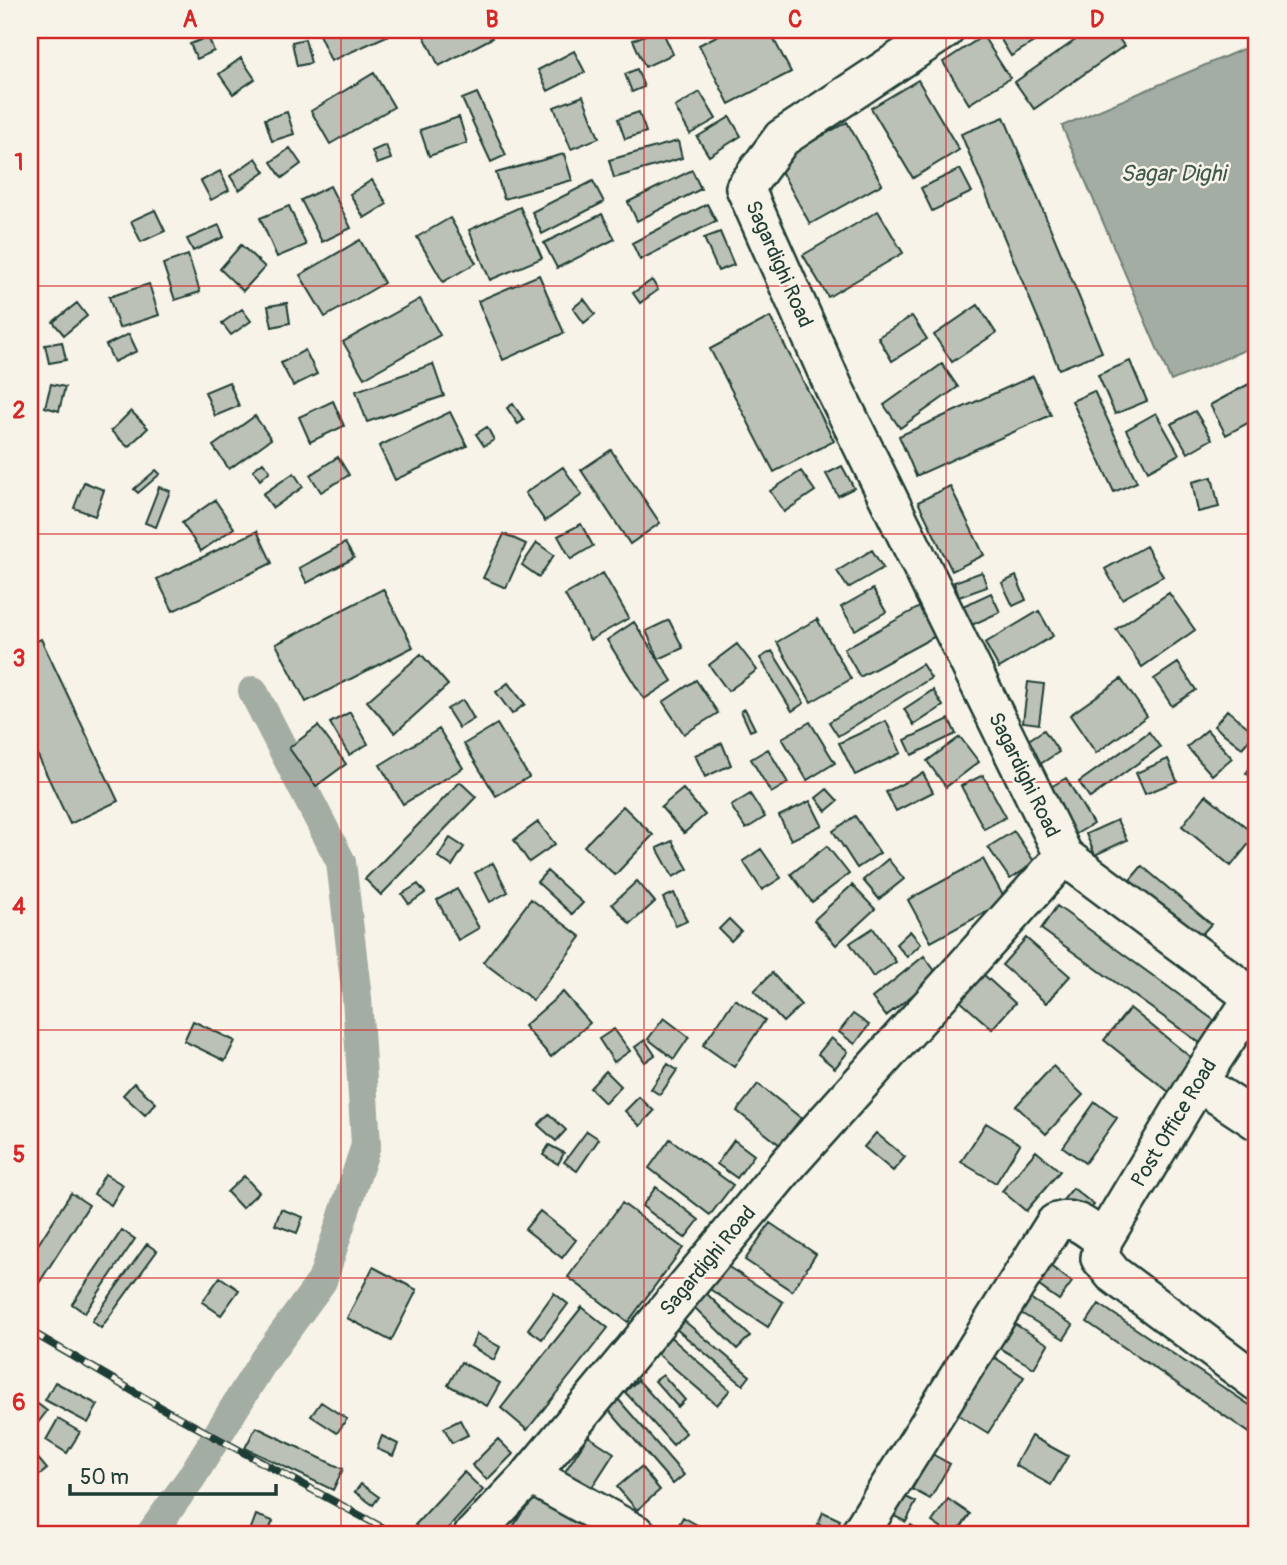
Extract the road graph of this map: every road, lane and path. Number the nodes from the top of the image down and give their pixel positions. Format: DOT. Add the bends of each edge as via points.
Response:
graph roads {
  1 [pos="945,30"];
  2 [pos="1064,856"];
  3 [pos="1255,995"];
  4 [pos="1198,1082"];
  5 [pos="1257,1121"];
  6 [pos="1102,1249"];
  7 [pos="1257,1382"];
  8 [pos="530,1475"];
  9 [pos="473,1535"];
  10 [pos="638,1535"];
  11 [pos="859,1535"];
  1 -- 2 [label="street, Sagardighi Road" via="782,138 745,188 835,390"];
  2 -- 3 [label="street"];
  2 -- 8 [label="street, Sagardighi Road" via="790,1162"];
  3 -- 4 [label="street, Post Office Road"];
  4 -- 5 [label="street"];
  4 -- 6 [label="street, Post Office Road"];
  6 -- 7 [label="street" via="1113,1274"];
  6 -- 11 [label="street" via="1077,1221 1064,1218 1055,1223"];
  8 -- 9 [label="street, Sagardighi Road"];
  8 -- 10 [label="street"];
}
